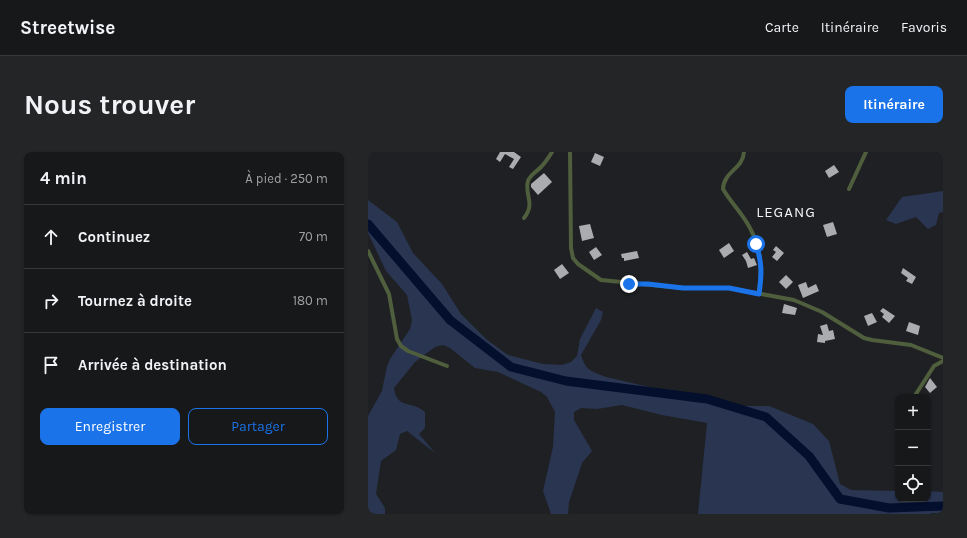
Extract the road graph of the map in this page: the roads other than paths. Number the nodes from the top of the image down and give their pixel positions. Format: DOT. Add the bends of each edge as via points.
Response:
graph roads {
  1 [pos="552,152"];
  2 [pos="570,152"];
  3 [pos="744,152"];
  4 [pos="866,152"];
  5 [pos="849,189"];
  6 [pos="524,218"];
  7 [pos="368,251"];
  8 [pos="759,294"];
  9 [pos="943,360"];
  10 [pos="447,366"];
  11 [pos="916,394"];
  1 -- 6 [label="street" via="528,182 529,212"];
  2 -- 8 [label="street" via="571,248 573,258 587,271 601,280 683,288 729,288"];
  3 -- 8 [label="street" via="742,162 725,178 723,189 751,230 756,244 762,273"];
  4 -- 5 [label="street"];
  7 -- 10 [label="street" via="389,294 397,339 401,346"];
  8 -- 9 [label="street" via="808,305 864,338 911,345"];
  9 -- 11 [label="street" via="934,366"];
}
